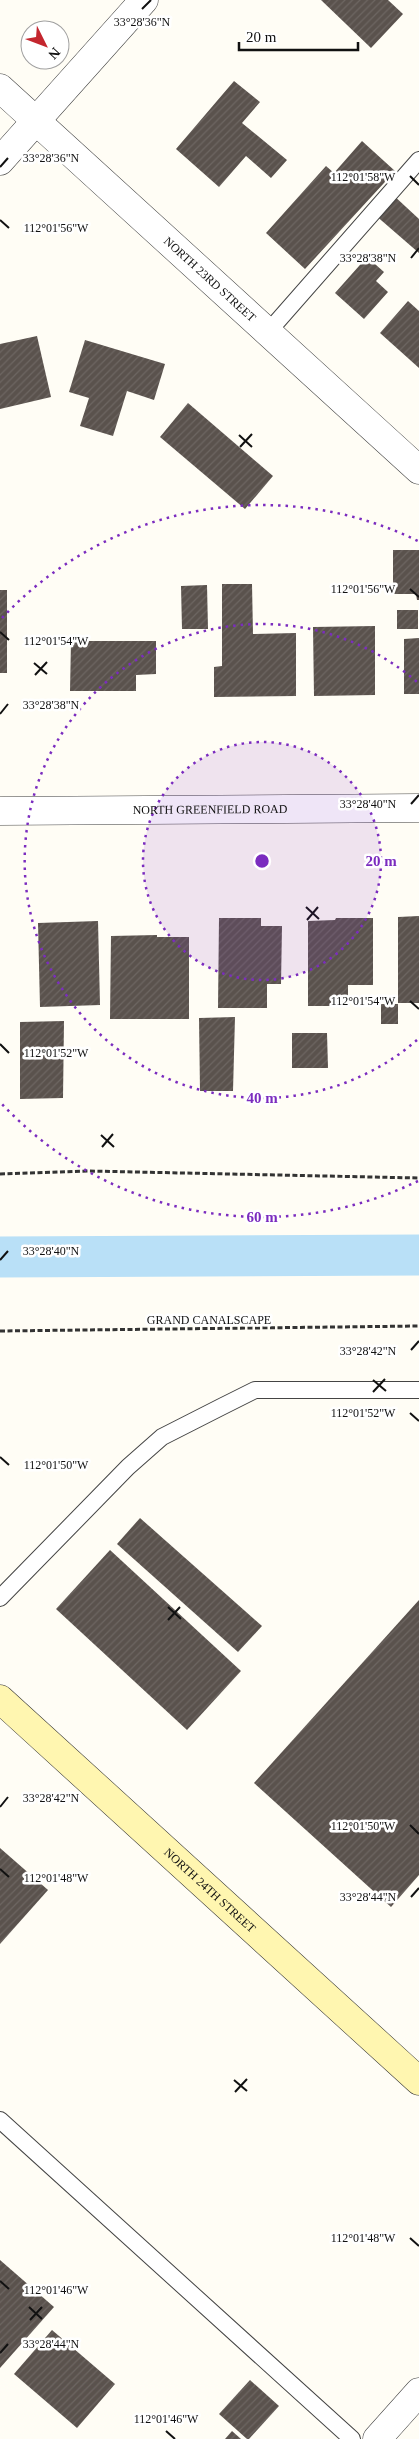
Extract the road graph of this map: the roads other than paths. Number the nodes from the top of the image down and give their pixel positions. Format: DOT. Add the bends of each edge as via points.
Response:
graph roads {
  1 [pos="144,0"];
  2 [pos="0,88"];
  3 [pos="36,120"];
  4 [pos="419,160"];
  5 [pos="0,161"];
  6 [pos="268,332"];
  7 [pos="419,470"];
  8 [pos="419,808"];
  9 [pos="0,811"];
  10 [pos="419,1390"];
  11 [pos="0,1598"];
  12 [pos="0,1699"];
  13 [pos="419,2081"];
  14 [pos="0,2120"];
  15 [pos="419,2392"];
  16 [pos="352,2439"];
  17 [pos="378,2439"];
  1 -- 3 [label="street"];
  2 -- 3 [label="street, NORTH 23RD STREET"];
  3 -- 5 [label="street"];
  3 -- 6 [label="street, NORTH 23RD STREET"];
  4 -- 6 [label="lane"];
  6 -- 7 [label="street, NORTH 23RD STREET"];
  8 -- 9 [label="street, NORTH GREENFIELD ROAD"];
  10 -- 11 [label="lane" via="255,1390 220,1407 162,1437 128,1467"];
  12 -- 13 [label="main road, NORTH 24TH STREET"];
  14 -- 16 [label="lane"];
  15 -- 17 [label="street"];
}
